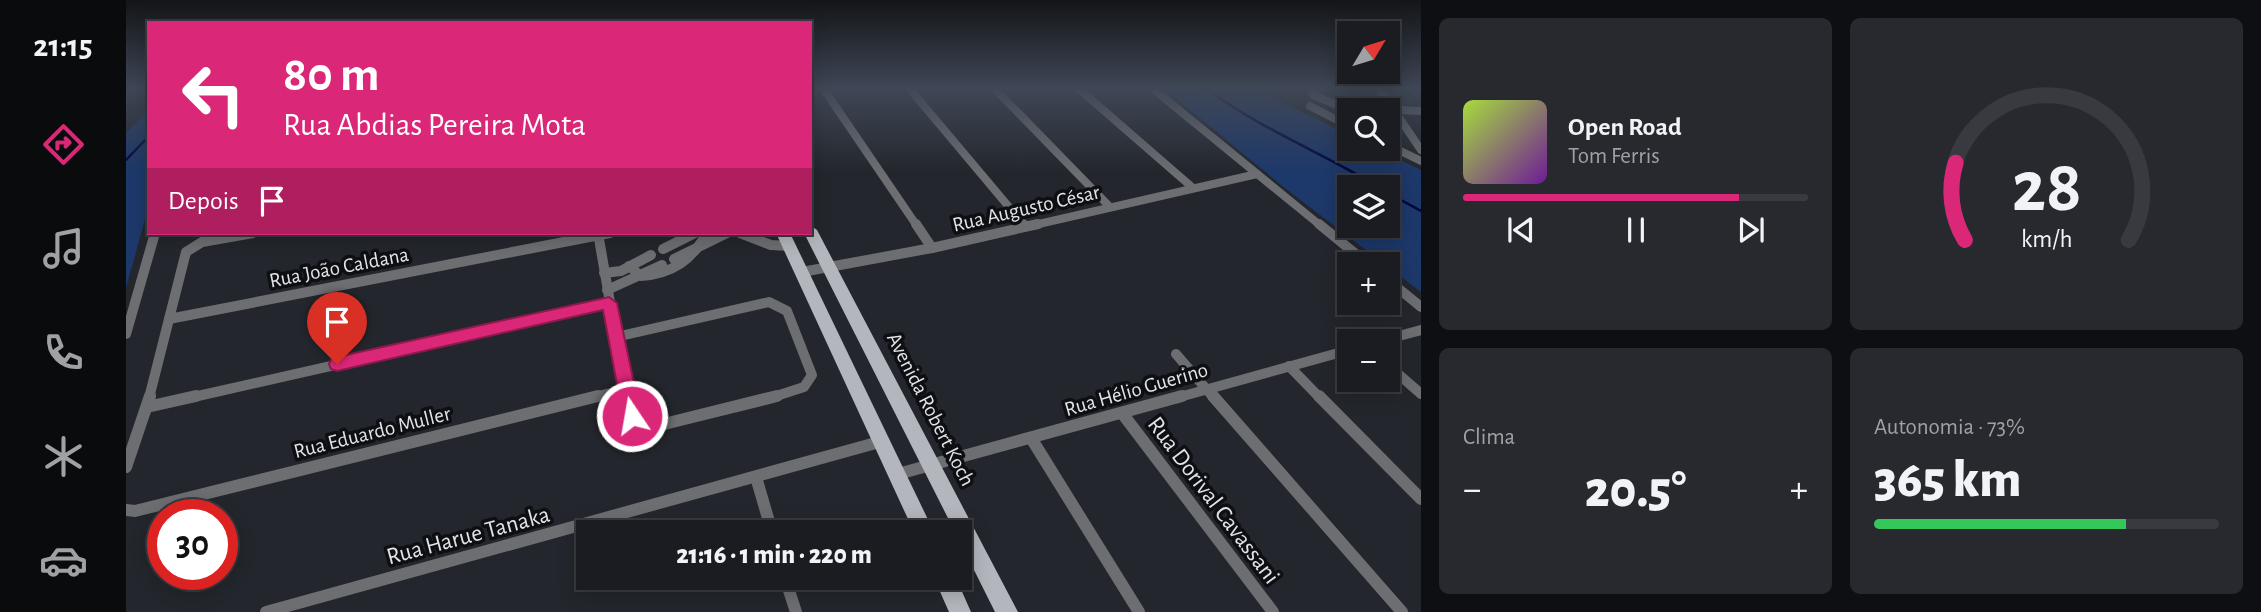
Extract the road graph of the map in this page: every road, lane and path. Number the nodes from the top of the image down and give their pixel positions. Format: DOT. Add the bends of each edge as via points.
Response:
graph roads {
  1 [pos="842,117"];
  2 [pos="933,117"];
  3 [pos="1021,117"];
  4 [pos="1111,117"];
  5 [pos="1187,117"];
  6 [pos="1400,119"];
  7 [pos="1421,150"];
  8 [pos="1400,151"];
  9 [pos="1421,161"];
  10 [pos="1257,174"];
  11 [pos="1193,188"];
  12 [pos="1110,207"];
  13 [pos="1025,226"];
  14 [pos="812,234"];
  15 [pos="154,235"];
  16 [pos="243,235"];
  17 [pos="593,235"];
  18 [pos="598,235"];
  19 [pos="691,235"];
  20 [pos="706,235"];
  21 [pos="722,235"];
  22 [pos="746,235"];
  23 [pos="786,239"];
  24 [pos="702,244"];
  25 [pos="932,248"];
  26 [pos="663,249"];
  27 [pos="1353,252"];
  28 [pos="651,255"];
  29 [pos="674,259"];
  30 [pos="662,265"];
  31 [pos="629,267"];
  32 [pos="831,268"];
  33 [pos="802,272"];
  34 [pos="604,273"];
  35 [pos="641,276"];
  36 [pos="607,290"];
  37 [pos="1400,290"];
  38 [pos="609,303"];
  39 [pos="1421,307"];
  40 [pos="169,319"];
  41 [pos="1421,330"];
  42 [pos="126,334"];
  43 [pos="1400,336"];
  44 [pos="616,337"];
  45 [pos="1337,353"];
  46 [pos="1176,354"];
  47 [pos="1289,366"];
  48 [pos="1400,376"];
  49 [pos="626,389"];
  50 [pos="1205,390"];
  51 [pos="1421,394"];
  52 [pos="147,407"];
  53 [pos="1122,413"];
  54 [pos="1031,438"];
  55 [pos="883,441"];
  56 [pos="932,465"];
  57 [pos="126,467"];
  58 [pos="898,474"];
  59 [pos="756,477"];
  60 [pos="1421,499"];
  61 [pos="126,510"];
  62 [pos="769,520"];
  63 [pos="919,520"];
  64 [pos="789,590"];
  65 [pos="950,590"];
  66 [pos="266,612"];
  67 [pos="796,612"];
  68 [pos="960,612"];
  69 [pos="1007,612"];
  70 [pos="1139,612"];
  71 [pos="1273,612"];
  72 [pos="1402,612"];
  1 -- 25 [label="street"];
  2 -- 13 [label="street"];
  3 -- 12 [label="street"];
  4 -- 11 [label="street"];
  5 -- 10 [label="street"];
  6 -- 7 [label="street"];
  8 -- 9 [label="street"];
  10 -- 11 [label="street, Rua Augusto César"];
  10 -- 27 [label="street"];
  11 -- 12 [label="street, Rua Augusto César"];
  12 -- 13 [label="street, Rua Augusto César"];
  13 -- 25 [label="street, Rua Augusto César"];
  14 -- 32 [label="main road, Avenida Robert Koch"];
  15 -- 42 [label="street"];
  16 -- 40 [label="street" via="186,251"];
  17 -- 40 [label="street, Rua João Caldana"];
  18 -- 34 [label="street"];
  19 -- 26 [label="street"];
  20 -- 24 [label="street"];
  21 -- 24 [label="street"];
  22 -- 23 [label="street" via="771,244"];
  23 -- 33 [label="main road"];
  24 -- 29 [label="street"];
  24 -- 35 [label="street" via="687,262 670,272"];
  25 -- 32 [label="street, Rua Augusto César"];
  28 -- 31 [label="street"];
  30 -- 35 [label="street"];
  31 -- 34 [label="street"];
  31 -- 35 [label="street"];
  32 -- 33 [label="street, Rua Augusto César"];
  32 -- 56 [label="main road, Avenida Robert Koch"];
  33 -- 55 [label="main road"];
  34 -- 36 [label="street"];
  35 -- 36 [label="street"];
  36 -- 38 [label="street"];
  37 -- 39 [label="street"];
  38 -- 44 [label="street"];
  38 -- 52 [label="street"];
  40 -- 52 [label="street"];
  41 -- 43 [label="street"];
  44 -- 49 [label="street"];
  44 -- 49 [label="street" via="769,302 787,312 812,370 810,383 792,392 656,426 642,426 632,416"];
  45 -- 47 [label="street, Rua Hélio Guerino"];
  46 -- 50 [label="street"];
  47 -- 50 [label="street, Rua Hélio Guerino"];
  47 -- 60 [label="street"];
  48 -- 51 [label="street"];
  49 -- 61 [label="street, Rua Eduardo Muller"];
  50 -- 53 [label="street, Rua Hélio Guerino"];
  50 -- 72 [label="street"];
  52 -- 57 [label="street"];
  53 -- 54 [label="street, Rua Hélio Guerino"];
  53 -- 71 [label="street, Rua Dorival Cavassani"];
  54 -- 56 [label="street, Rua Hélio Guerino"];
  54 -- 70 [label="street"];
  55 -- 58 [label="main road"];
  55 -- 59 [label="street, Rua Harue Tanaka"];
  56 -- 58 [label="street, Rua Hélio Guerino"];
  56 -- 69 [label="main road, Avenida Robert Koch"];
  58 -- 63 [label="main road"];
  59 -- 62 [label="street"];
  59 -- 66 [label="street, Rua Harue Tanaka"];
  64 -- 67 [label="street"];
  65 -- 68 [label="main road"];
}
